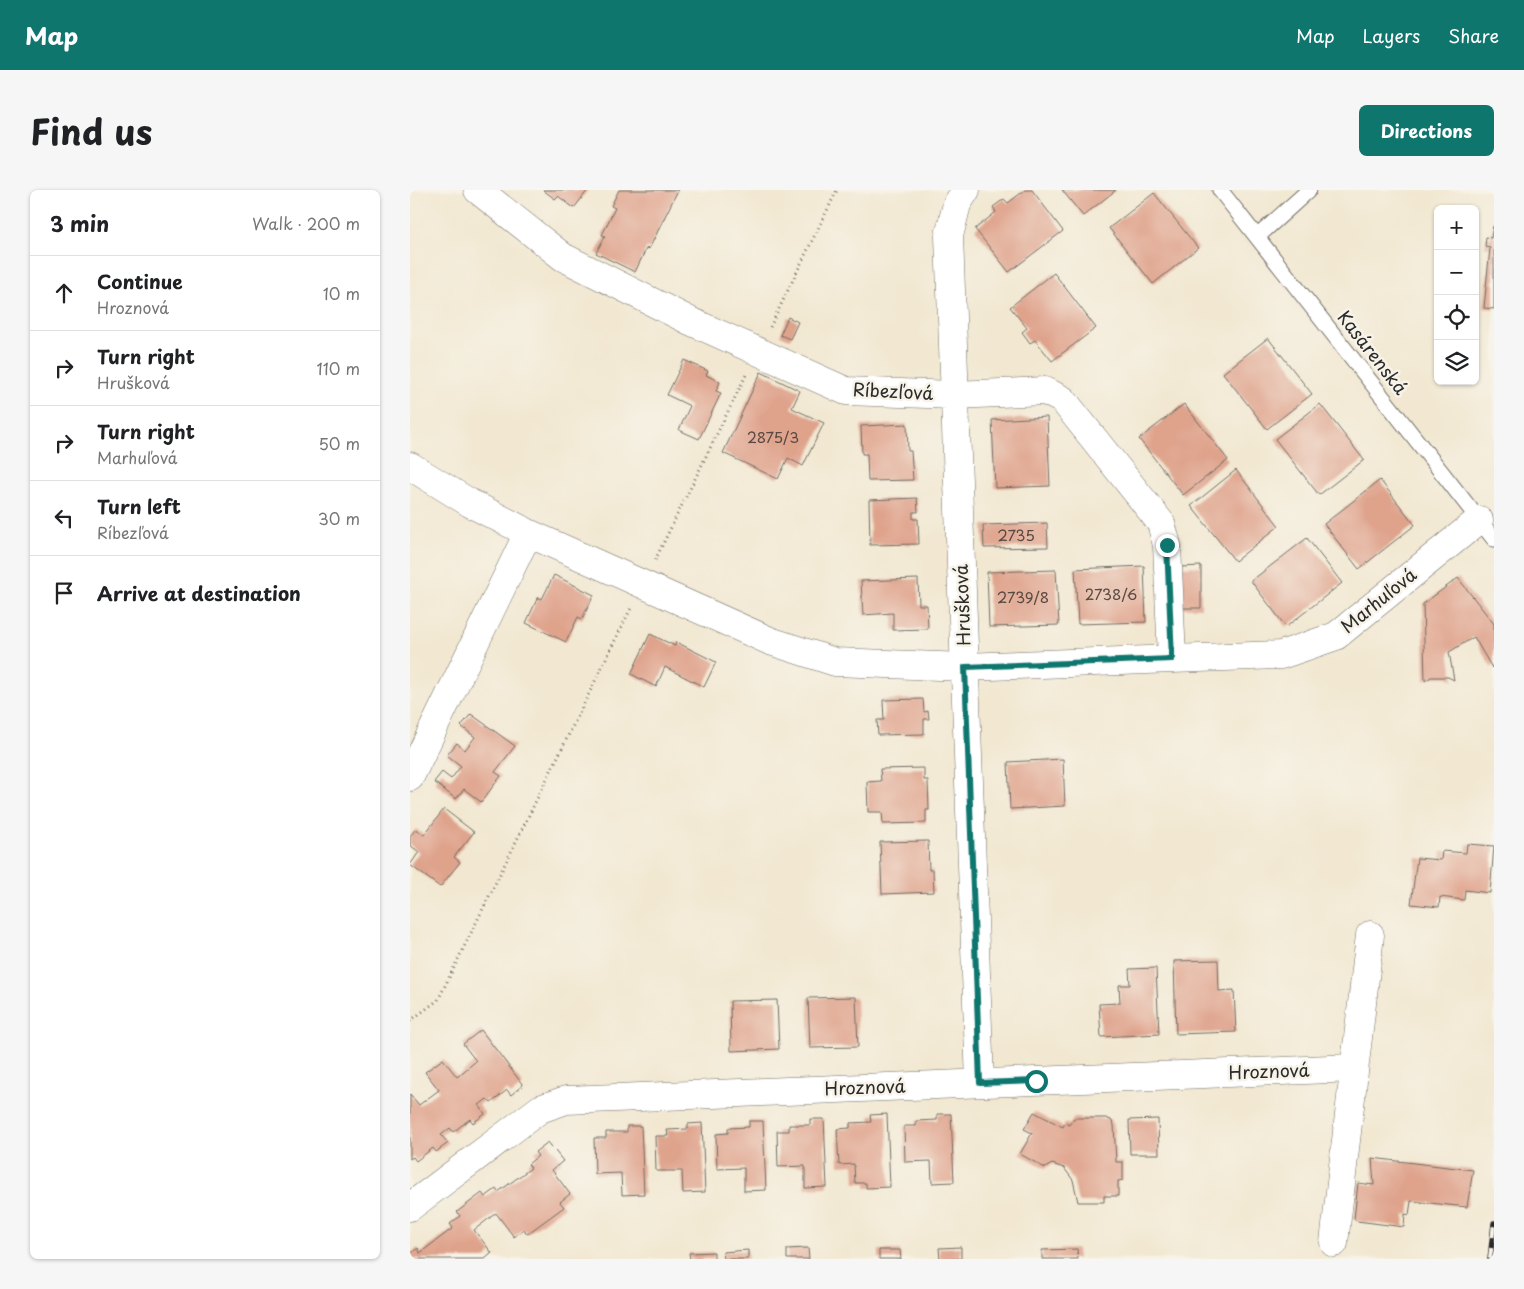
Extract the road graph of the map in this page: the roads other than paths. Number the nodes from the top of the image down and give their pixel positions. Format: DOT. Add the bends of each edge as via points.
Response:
graph roads {
  1 [pos="478,190"];
  2 [pos="966,190"];
  3 [pos="1220,190"];
  4 [pos="1309,190"];
  5 [pos="1256,237"];
  6 [pos="954,395"];
  7 [pos="410,466"];
  8 [pos="1486,530"];
  9 [pos="528,533"];
  10 [pos="1172,659"];
  11 [pos="965,667"];
  12 [pos="410,777"];
  13 [pos="1370,935"];
  14 [pos="1354,1068"];
  15 [pos="980,1083"];
  16 [pos="410,1207"];
  17 [pos="1334,1243"];
  1 -- 6 [label="street, Ríbezľová" via="563,257 690,321 846,391"];
  2 -- 6 [label="street, Hrušková" via="957,204 949,236"];
  3 -- 5 [label="lane, Kasárenská"];
  4 -- 5 [label="lane"];
  5 -- 8 [label="lane, Kasárenská"];
  6 -- 10 [label="street, Ríbezľová" via="1045,391 1063,400 1161,523 1167,545"];
  6 -- 11 [label="street, Hrušková"];
  7 -- 9 [label="street, Marhuľová" via="470,503"];
  8 -- 10 [label="street, Marhuľová" via="1336,636 1280,655"];
  9 -- 11 [label="street, Marhuľová" via="770,641 836,662"];
  9 -- 12 [label="street"];
  10 -- 11 [label="street, Marhuľová"];
  11 -- 15 [label="street, Hrušková"];
  13 -- 14 [label="street"];
  14 -- 15 [label="street, Hroznová"];
  14 -- 17 [label="street"];
  15 -- 16 [label="street, Hroznová" via="566,1100 540,1109"];
}
